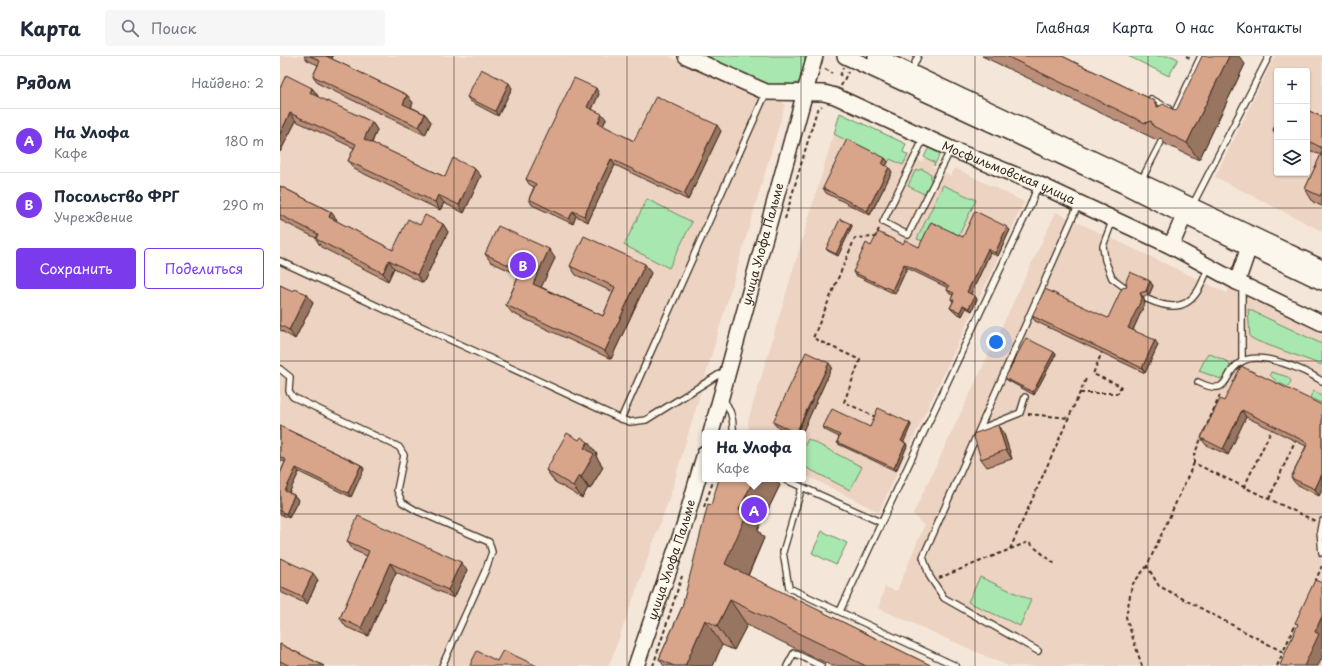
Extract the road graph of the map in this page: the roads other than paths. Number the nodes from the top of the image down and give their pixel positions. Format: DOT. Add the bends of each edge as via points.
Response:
graph roads {
  1 [pos="686,56"];
  2 [pos="815,56"];
  3 [pos="845,56"];
  4 [pos="876,56"];
  5 [pos="918,56"];
  6 [pos="1201,56"];
  7 [pos="1269,56"];
  8 [pos="910,72"];
  9 [pos="766,92"];
  10 [pos="806,92"];
  11 [pos="1148,98"];
  12 [pos="1175,111"];
  13 [pos="1171,120"];
  14 [pos="925,137"];
  15 [pos="1161,142"];
  16 [pos="951,149"];
  17 [pos="1141,182"];
  18 [pos="1038,184"];
  19 [pos="1079,203"];
  20 [pos="1188,211"];
  21 [pos="1113,219"];
  22 [pos="1171,246"];
  23 [pos="1249,247"];
  24 [pos="280,261"];
  25 [pos="1209,266"];
  26 [pos="1322,268"];
  27 [pos="1322,282"];
  28 [pos="1239,283"];
  29 [pos="1127,289"];
  30 [pos="1147,299"];
  31 [pos="1322,323"];
  32 [pos="1242,361"];
  33 [pos="280,369"];
  34 [pos="728,369"];
  35 [pos="1322,381"];
  36 [pos="1198,382"];
  37 [pos="721,397"];
  38 [pos="1026,397"];
  39 [pos="621,420"];
  40 [pos="980,429"];
  41 [pos="712,430"];
  42 [pos="733,430"];
  43 [pos="702,463"];
  44 [pos="791,482"];
  45 [pos="802,487"];
  46 [pos="880,522"];
  47 [pos="1322,523"];
  48 [pos="1322,553"];
  49 [pos="840,611"];
  50 [pos="1038,651"];
  51 [pos="442,666"];
  52 [pos="636,666"];
  53 [pos="787,666"];
  54 [pos="821,666"];
  55 [pos="956,666"];
  1 -- 9 [label="street, Мосфильмовская улица"];
  2 -- 10 [label="street, улица Улофа Пальме"];
  3 -- 20 [label="street" via="1123,185"];
  4 -- 8 [label="street"];
  5 -- 8 [label="lane"];
  6 -- 12 [label="lane"];
  7 -- 20 [label="lane"];
  8 -- 17 [label="street"];
  9 -- 10 [label="street, Мосфильмовская улица"];
  9 -- 39 [label="lane"];
  10 -- 14 [label="street, Мосфильмовская улица" via="835,96"];
  10 -- 34 [label="street, улица Улофа Пальме"];
  11 -- 12 [label="lane"];
  12 -- 13 [label="lane"];
  14 -- 16 [label="street, Мосфильмовская улица"];
  14 -- 16 [label="lane" via="883,222 908,235"];
  15 -- 17 [label="lane"];
  16 -- 18 [label="street, Мосфильмовская улица"];
  17 -- 20 [label="street"];
  18 -- 19 [label="street, Мосфильмовская улица"];
  18 -- 46 [label="lane" via="1030,206"];
  19 -- 21 [label="street, Мосфильмовская улица"];
  19 -- 40 [label="lane"];
  20 -- 22 [label="street"];
  20 -- 23 [label="street"];
  20 -- 26 [label="street"];
  21 -- 22 [label="street, Мосфильмовская улица"];
  21 -- 29 [label="lane" via="1102,246 1112,278"];
  22 -- 25 [label="street, Мосфильмовская улица"];
  23 -- 27 [label="street"];
  23 -- 28 [label="street"];
  24 -- 39 [label="lane"];
  25 -- 28 [label="street, Мосфильмовская улица"];
  25 -- 30 [label="lane" via="1197,292 1186,303 1172,307 1162,306"];
  28 -- 31 [label="street, Мосфильмовская улица"];
  28 -- 32 [label="lane"];
  32 -- 35 [label="lane" via="1258,357"];
  32 -- 36 [label="lane" via="1223,386 1208,387"];
  33 -- 51 [label="lane" via="290,377 289,392 292,397 399,446 404,455 397,490 402,502 489,542 492,552 486,569"];
  34 -- 37 [label="street, улица Улофа Пальме"];
  34 -- 39 [label="lane" via="646,420"];
  37 -- 41 [label="street, улица Улофа Пальме"];
  37 -- 42 [label="lane" via="729,406 734,422"];
  38 -- 40 [label="lane" via="1020,413"];
  40 -- 50 [label="lane" via="923,557 932,580 944,598"];
  43 -- 52 [label="street, улица Улофа Пальме" via="684,526"];
  44 -- 45 [label="lane"];
  45 -- 46 [label="lane"];
  45 -- 49 [label="lane" via="784,552 789,588"];
  46 -- 49 [label="lane"];
  47 -- 48 [label="lane"];
  49 -- 55 [label="lane"];
  53 -- 54 [label="lane" via="794,653"];
}
